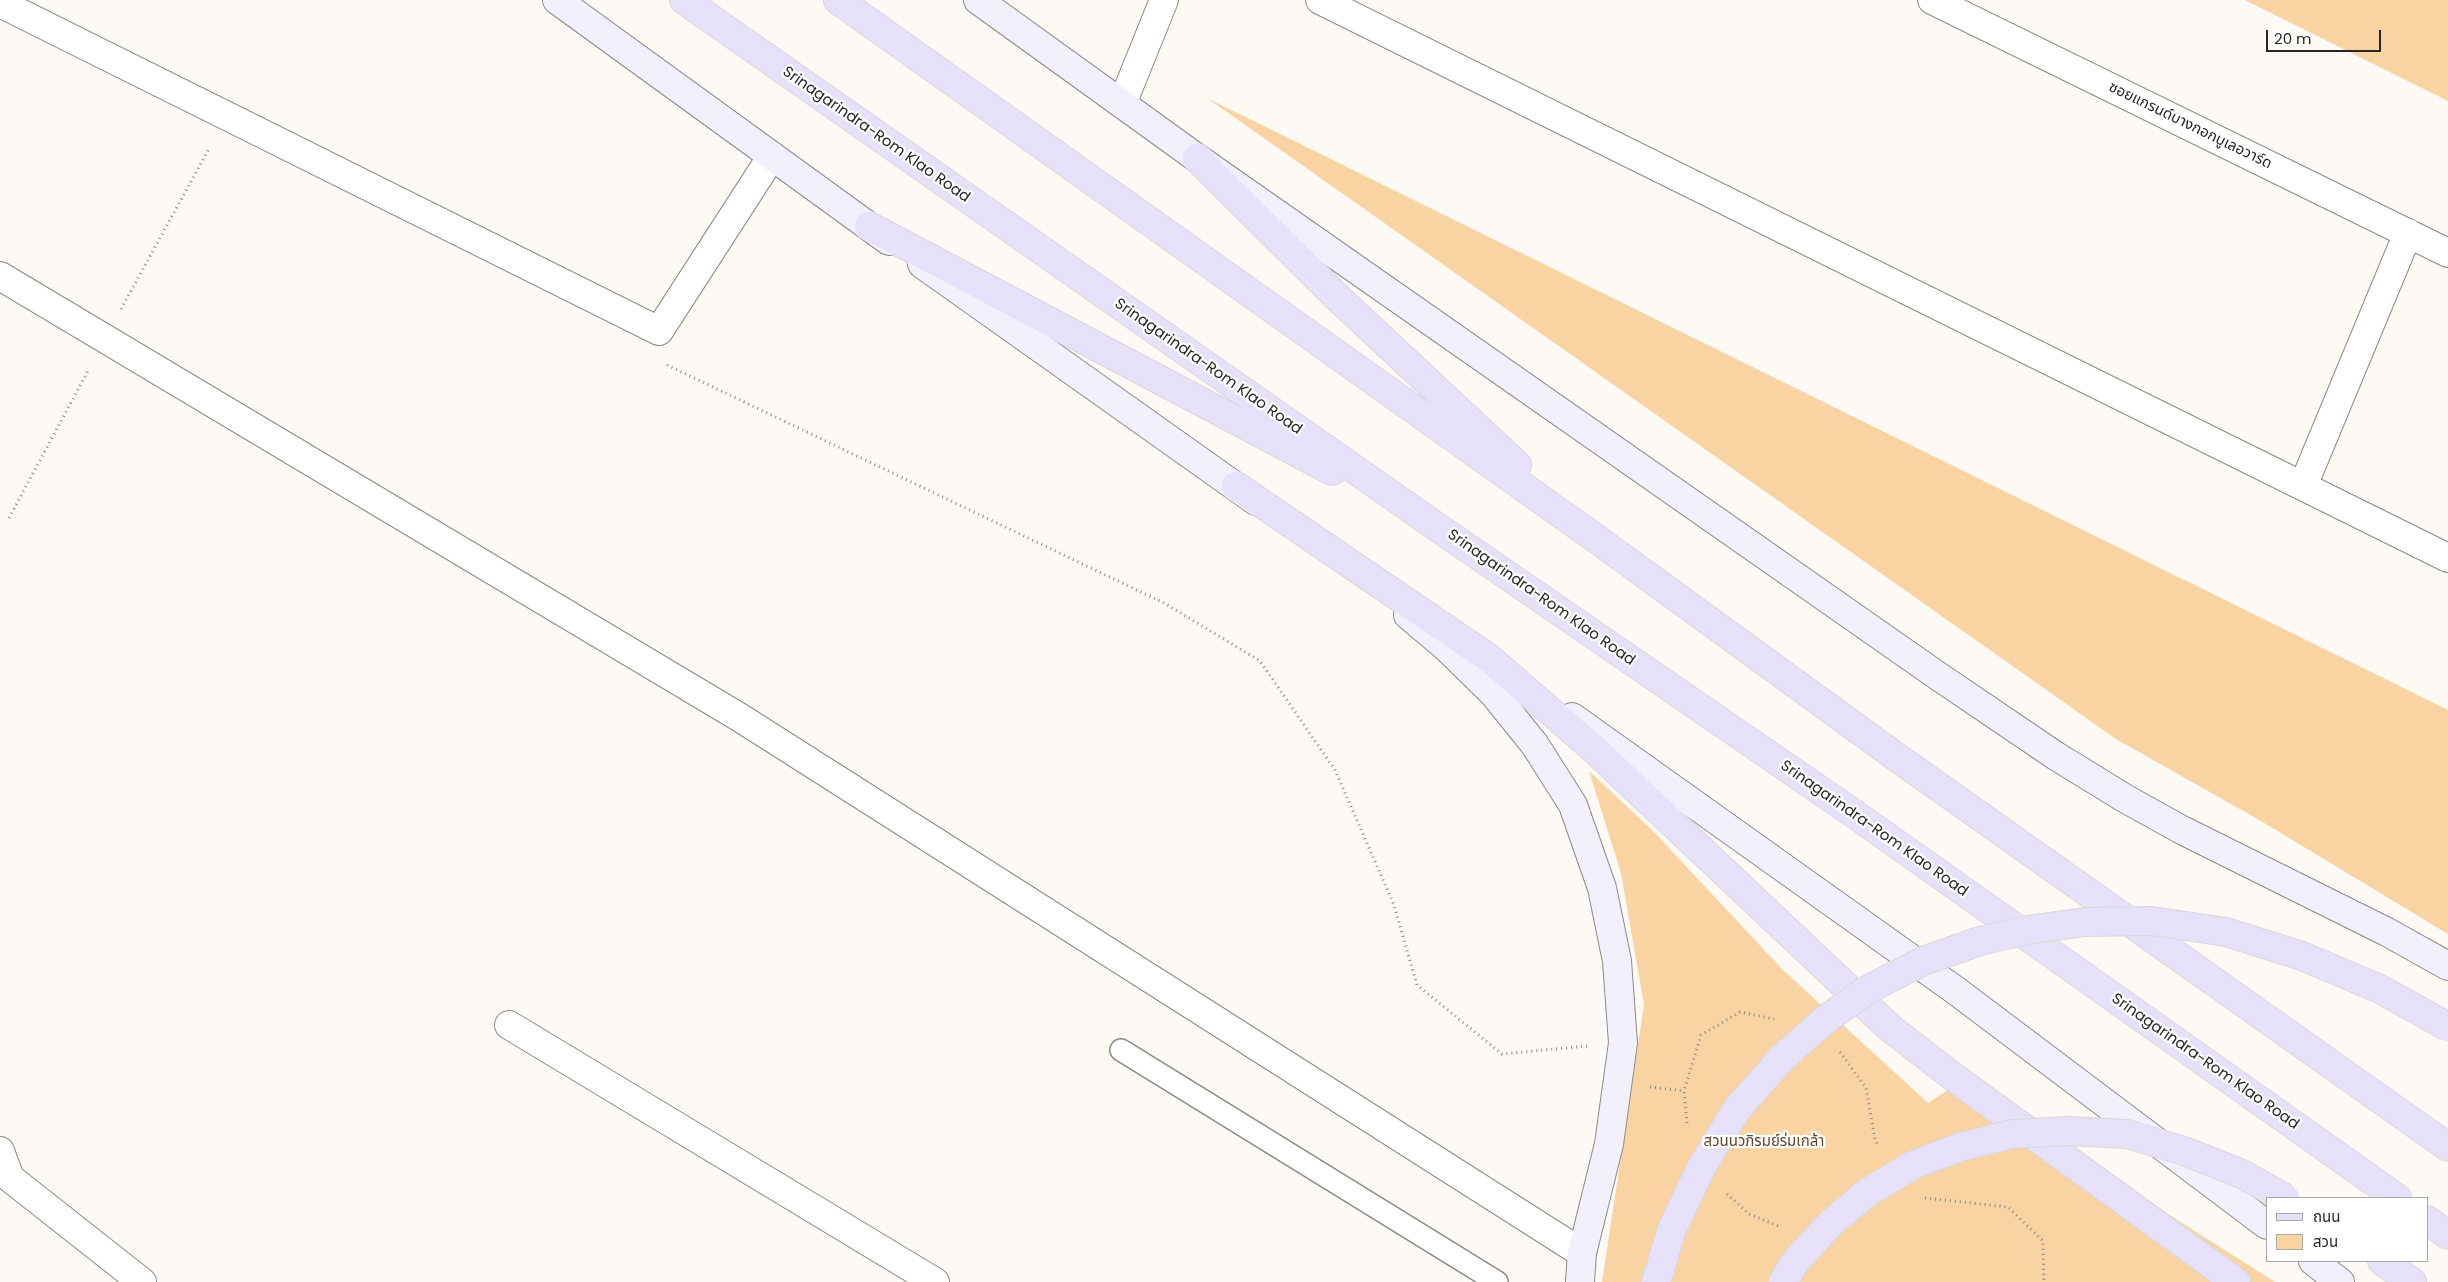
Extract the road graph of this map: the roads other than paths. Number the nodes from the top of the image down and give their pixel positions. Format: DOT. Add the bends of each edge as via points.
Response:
graph roads {
  1 [pos="557,0"];
  2 [pos="684,0"];
  3 [pos="838,0"];
  4 [pos="978,0"];
  5 [pos="1164,0"];
  6 [pos="1320,0"];
  7 [pos="1932,0"];
  8 [pos="0,4"];
  9 [pos="1122,104"];
  10 [pos="772,156"];
  11 [pos="1197,158"];
  12 [pos="869,226"];
  13 [pos="2408,233"];
  14 [pos="2448,253"];
  15 [pos="0,276"];
  16 [pos="1236,486"];
  17 [pos="2303,486"];
  18 [pos="1437,527"];
  19 [pos="1598,540"];
  20 [pos="2448,558"];
  21 [pos="1490,659"];
  22 [pos="2448,966"];
  23 [pos="509,1025"];
  24 [pos="2448,1027"];
  25 [pos="1121,1050"];
  26 [pos="2448,1147"];
  27 [pos="0,1151"];
  28 [pos="2283,1197"];
  29 [pos="2396,1197"];
  30 [pos="2428,1221"];
  31 [pos="2266,1224"];
  32 [pos="2448,1235"];
  33 [pos="1582,1253"];
  34 [pos="2313,1262"];
  35 [pos="2383,1262"];
  36 [pos="142,1282"];
  37 [pos="935,1282"];
  38 [pos="1497,1282"];
  39 [pos="1580,1282"];
  40 [pos="1656,1282"];
  41 [pos="1783,1282"];
  42 [pos="2236,1282"];
  43 [pos="2340,1282"];
  44 [pos="2412,1282"];
  1 -- 10 [label="main road"];
  2 -- 18 [label="main road, Srinagarindra-Rom Klao Road"];
  3 -- 19 [label="main road"];
  4 -- 9 [label="main road"];
  5 -- 9 [label="street"];
  6 -- 17 [label="street"];
  7 -- 13 [label="street, ซอยแกรนด์บางกอกบูเลอวาร์ด"];
  8 -- 10 [label="street" via="660,331"];
  9 -- 11 [label="main road"];
  10 -- 12 [label="main road"];
  11 -- 19 [label="main road" via="1338,298"];
  11 -- 22 [label="main road" via="2056,756 2126,800"];
  12 -- 16 [label="main road"];
  12 -- 18 [label="main road"];
  13 -- 14 [label="street, ซอยแกรนด์บางกอกบูเลอวาร์ด"];
  13 -- 17 [label="street"];
  15 -- 33 [label="street" via="739,717"];
  16 -- 21 [label="main road"];
  16 -- 33 [label="main road" via="1402,610 1446,647 1494,694 1535,745 1573,805 1602,888 1616,961 1623,1043 1609,1144"];
  17 -- 20 [label="street"];
  18 -- 29 [label="main road, Srinagarindra-Rom Klao Road" via="1853,813"];
  19 -- 26 [label="main road, bridge" via="1895,756"];
  21 -- 31 [label="main road" via="1923,967"];
  21 -- 42 [label="main road" via="1609,763 1890,1028"];
  23 -- 37 [label="street"];
  24 -- 40 [label="main road, bridge" via="2380,989 2302,956 2226,932 2152,921 2085,922 1980,941 1923,961 1867,990 1824,1020 1782,1058 1737,1109 1702,1166 1672,1229"];
  25 -- 38 [label="lane"];
  27 -- 36 [label="street" via="10,1178"];
  28 -- 41 [label="main road, bridge" via="2242,1174 2128,1134 2014,1134 1960,1147 1913,1165 1868,1192 1832,1223 1795,1262"];
  30 -- 32 [label="main road"];
  33 -- 39 [label="main road"];
  34 -- 43 [label="main road"];
  35 -- 44 [label="main road"];
}
